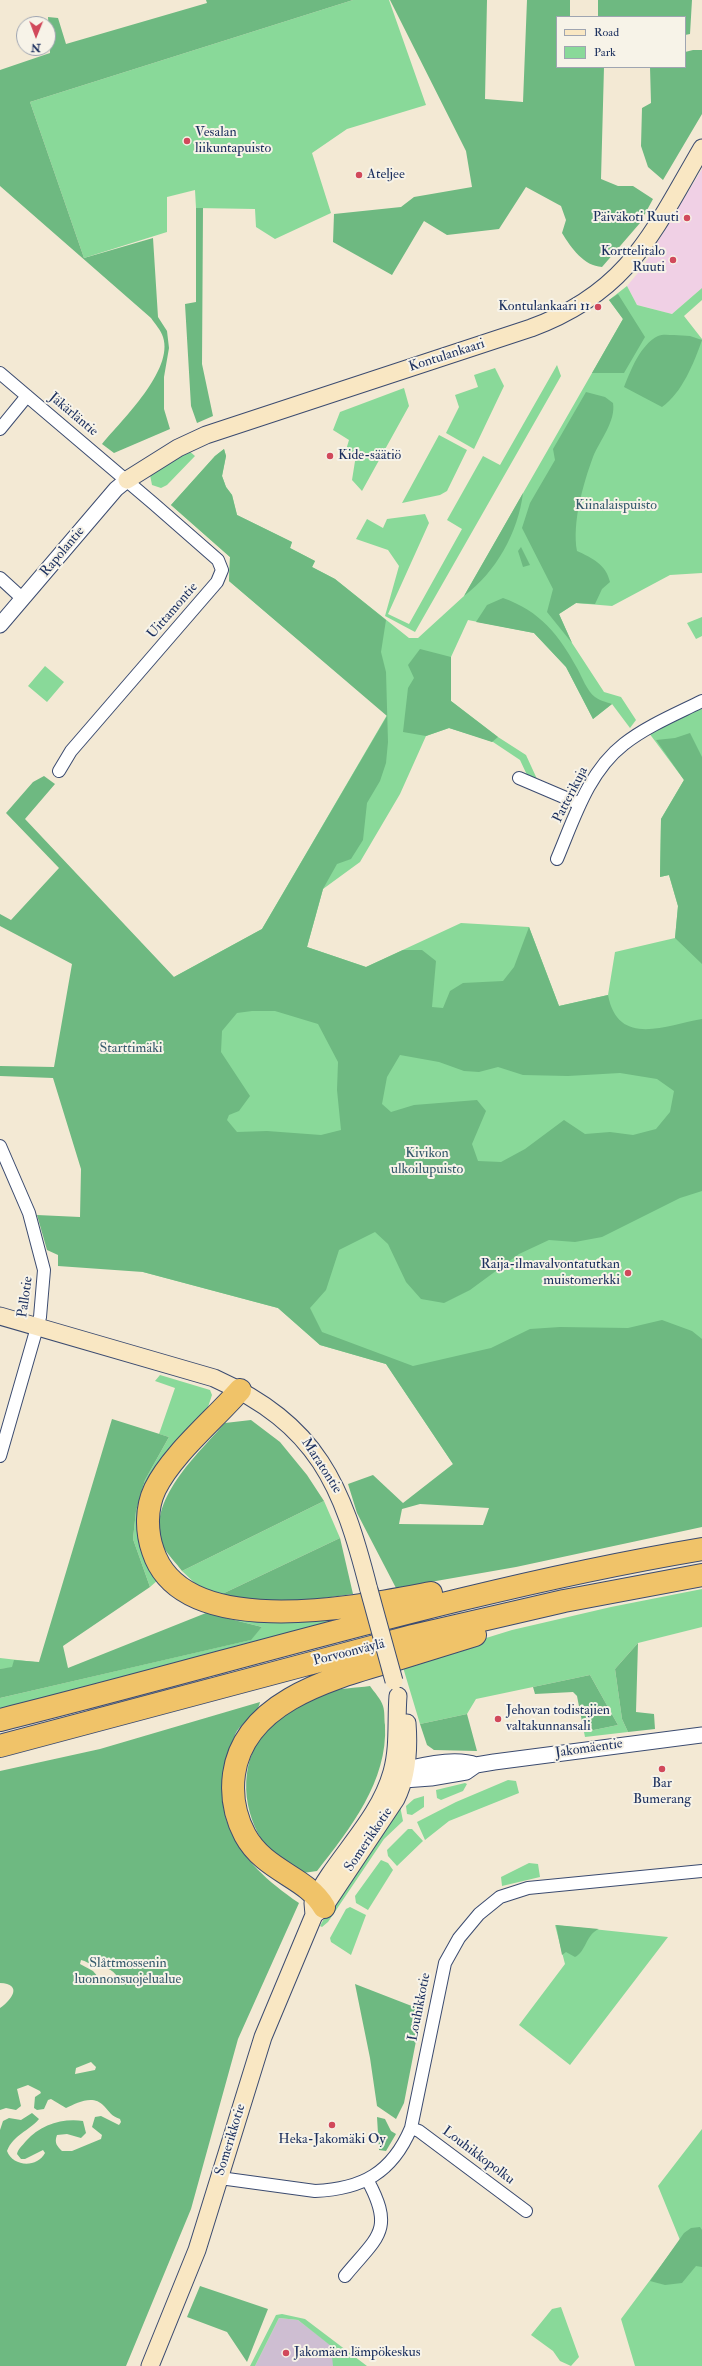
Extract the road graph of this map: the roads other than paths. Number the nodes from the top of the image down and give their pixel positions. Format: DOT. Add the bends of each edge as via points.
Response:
graph roads {
  1 [pos="702,148"];
  2 [pos="0,374"];
  3 [pos="27,396"];
  4 [pos="0,429"];
  5 [pos="127,480"];
  6 [pos="0,578"];
  7 [pos="23,599"];
  8 [pos="0,625"];
  9 [pos="702,700"];
  10 [pos="59,771"];
  11 [pos="519,778"];
  12 [pos="580,804"];
  13 [pos="557,859"];
  14 [pos="0,1146"];
  15 [pos="0,1316"];
  16 [pos="37,1326"];
  17 [pos="240,1390"];
  18 [pos="0,1456"];
  19 [pos="702,1549"];
  20 [pos="590,1570"];
  21 [pos="702,1575"];
  22 [pos="631,1588"];
  23 [pos="396,1688"];
  24 [pos="0,1720"];
  25 [pos="702,1735"];
  26 [pos="0,1746"];
  27 [pos="408,1748"];
  28 [pos="430,1765"];
  29 [pos="476,1765"];
  30 [pos="400,1774"];
  31 [pos="702,1871"];
  32 [pos="318,1906"];
  33 [pos="411,2128"];
  34 [pos="220,2178"];
  35 [pos="368,2181"];
  36 [pos="526,2211"];
  37 [pos="345,2276"];
  38 [pos="150,2366"];
  1 -- 5 [label="main road, Kontulankaari" via="642,248 627,267 588,300 552,320 531,328 213,432 178,448"];
  2 -- 3 [label="street, Jäkärläntie"];
  3 -- 4 [label="street"];
  3 -- 5 [label="street, Jäkärläntie"];
  5 -- 7 [label="street, Rapolantie" via="116,489"];
  5 -- 10 [label="street, Uittamontie" via="218,560 221,573 218,582 71,752"];
  6 -- 7 [label="street"];
  7 -- 8 [label="street, Rapolantie"];
  9 -- 12 [label="street, Patterikuja" via="624,744 604,764"];
  11 -- 12 [label="street"];
  12 -- 13 [label="street, Patterikuja"];
  14 -- 16 [label="street, Pallotie" via="29,1213 42,1258 44,1289"];
  15 -- 16 [label="main road, Maratontie"];
  16 -- 17 [label="main road, Maratontie" via="188,1369"];
  16 -- 18 [label="street, Pallotie"];
  17 -- 20 [label="highway" via="166,1471 154,1490 149,1509 148,1533 154,1556 166,1575 193,1596 237,1608 311,1609 387,1600 507,1579"];
  17 -- 23 [label="main road, Maratontie, bridge" via="275,1412 299,1433 329,1474 351,1522"];
  19 -- 20 [label="highway, Porvoonväylä"];
  20 -- 24 [label="highway, Porvoonväylä" via="370,1622"];
  21 -- 22 [label="highway, Porvoonväylä"];
  22 -- 26 [label="highway, Porvoonväylä" via="413,1636"];
  22 -- 32 [label="highway" via="566,1611 490,1631 326,1682 288,1700 260,1722 245,1742 235,1767 233,1794 238,1822 264,1860"];
  23 -- 27 [label="main road, Maratontie" via="407,1718"];
  23 -- 30 [label="main road, Maratontie" via="396,1748"];
  25 -- 29 [label="street, Jakomäentie"];
  27 -- 28 [label="street"];
  27 -- 30 [label="main road, Maratontie"];
  28 -- 29 [label="street, Jakomäentie" via="465,1761"];
  28 -- 30 [label="street, Jakomäentie"];
  29 -- 30 [label="street, Jakomäentie" via="466,1772 431,1778"];
  30 -- 32 [label="main road, Somerikkotie" via="380,1800"];
  31 -- 33 [label="street, Louhikkotie" via="528,1888 500,1897 479,1914 458,1938 445,1963"];
  32 -- 34 [label="main road, Somerikkotie" via="263,2037"];
  33 -- 35 [label="street, Louhikkotie" via="395,2157"];
  33 -- 36 [label="street, Louhikkopolku" via="419,2130"];
  34 -- 35 [label="street, Louhikkotie" via="315,2191 338,2190"];
  34 -- 38 [label="main road, Somerikkotie" via="197,2250"];
  35 -- 37 [label="street" via="378,2200 383,2218 382,2225 378,2234"];
}
